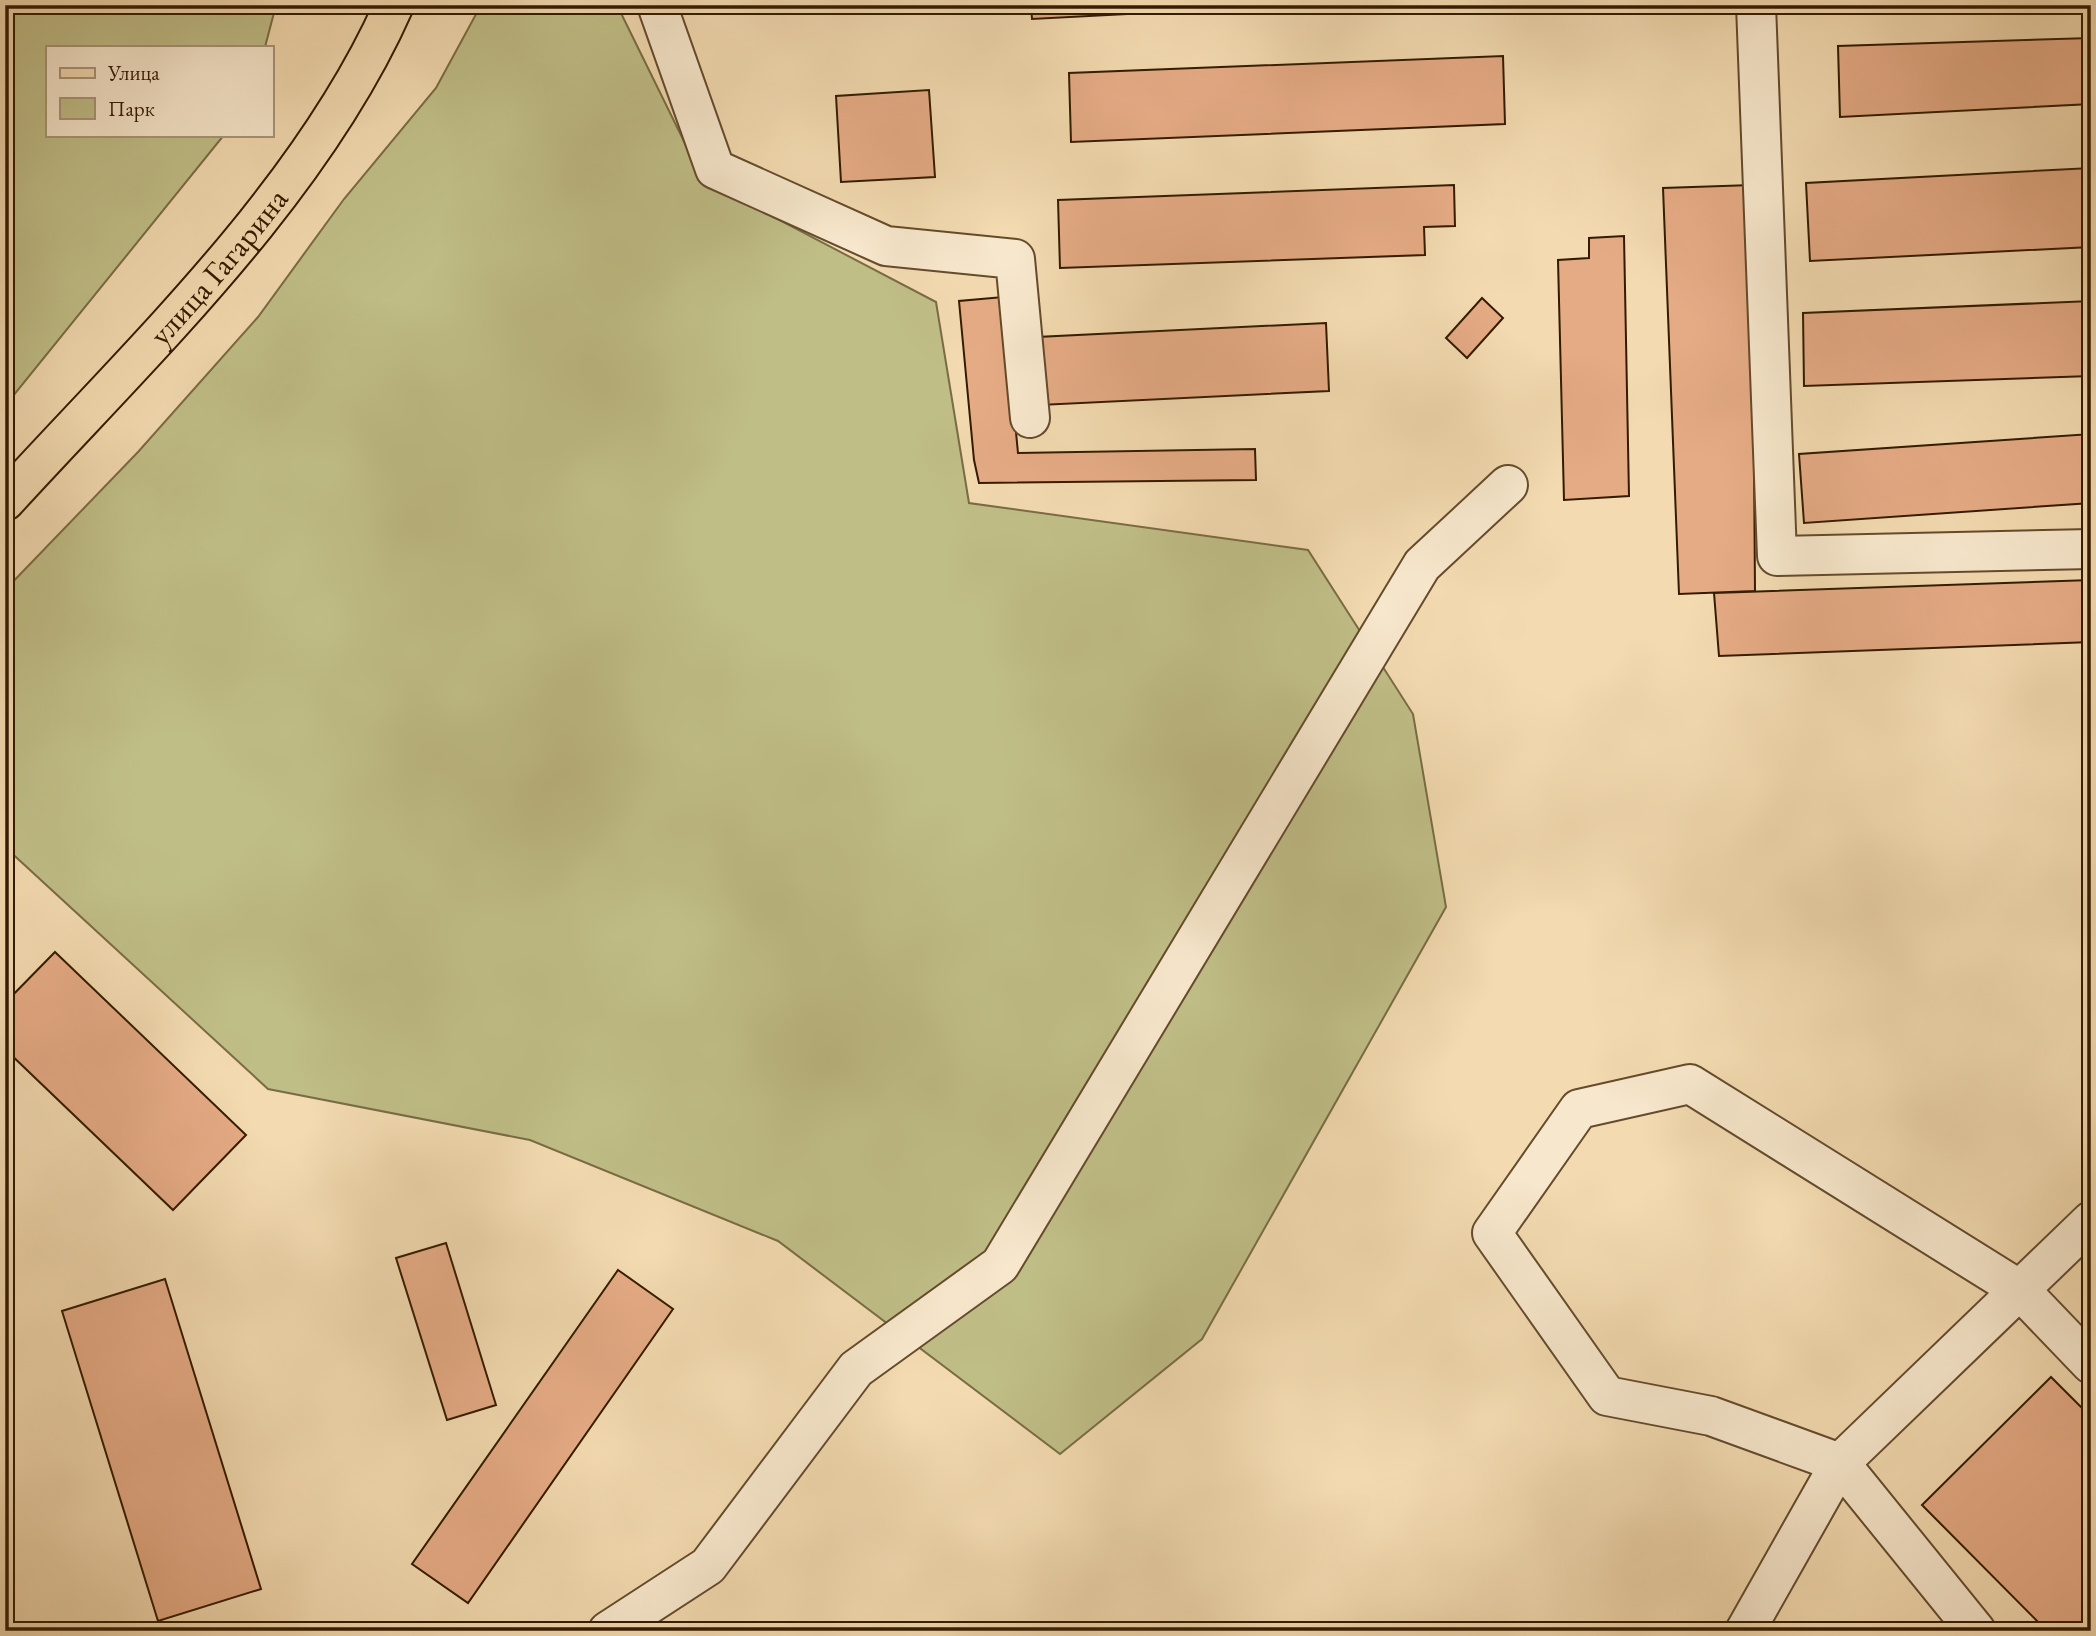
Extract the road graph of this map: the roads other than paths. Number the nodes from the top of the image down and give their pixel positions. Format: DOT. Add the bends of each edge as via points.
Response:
graph roads {
  1 [pos="394,5"];
  2 [pos="657,5"];
  3 [pos="1755,5"];
  4 [pos="1030,418"];
  5 [pos="1508,485"];
  6 [pos="5,501"];
  7 [pos="2091,549"];
  8 [pos="2091,1221"];
  9 [pos="2020,1290"];
  10 [pos="2091,1364"];
  11 [pos="1840,1463"];
  12 [pos="608,1631"];
  13 [pos="1745,1631"];
  14 [pos="1976,1631"];
  1 -- 6 [label="main road, улица Гагарина" via="343,101 300,168 189,300"];
  2 -- 4 [label="street" via="715,169 886,246 1015,260"];
  3 -- 7 [label="street" via="1777,556"];
  5 -- 12 [label="street" via="1422,565 1000,1265 856,1369 708,1566"];
  8 -- 9 [label="street"];
  9 -- 10 [label="street"];
  9 -- 11 [label="street"];
  9 -- 11 [label="street" via="1690,1084 1579,1109 1492,1233 1607,1396 1711,1416"];
  11 -- 13 [label="street"];
  11 -- 14 [label="street"];
}
